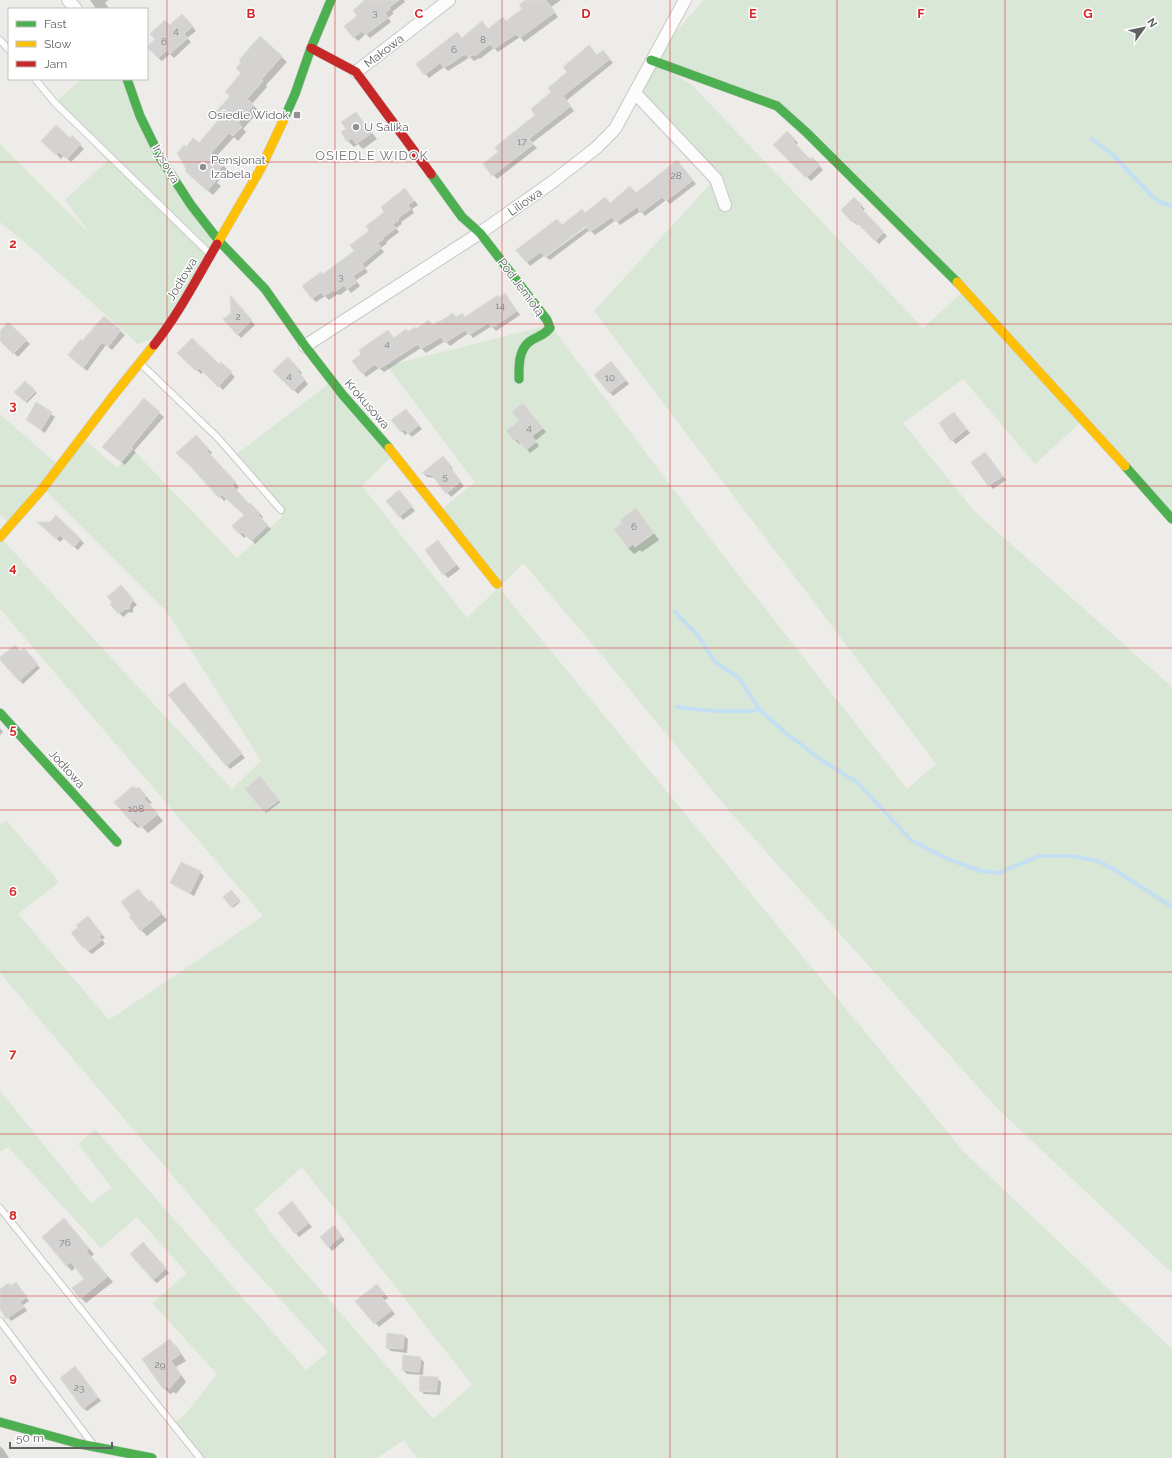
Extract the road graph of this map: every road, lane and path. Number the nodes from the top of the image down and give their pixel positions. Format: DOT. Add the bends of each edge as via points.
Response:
graph roads {
  1 [pos="68,0"];
  2 [pos="331,0"];
  3 [pos="449,0"];
  4 [pos="685,0"];
  5 [pos="75,8"];
  6 [pos="0,40"];
  7 [pos="311,48"];
  8 [pos="8,49"];
  9 [pos="651,60"];
  10 [pos="356,72"];
  11 [pos="36,80"];
  12 [pos="126,80"];
  13 [pos="635,93"];
  14 [pos="726,206"];
  15 [pos="480,233"];
  16 [pos="219,241"];
  17 [pos="211,255"];
  18 [pos="306,346"];
  19 [pos="140,363"];
  20 [pos="519,379"];
  21 [pos="280,510"];
  22 [pos="1172,519"];
  23 [pos="0,538"];
  24 [pos="497,584"];
  25 [pos="0,713"];
  26 [pos="117,842"];
  27 [pos="0,1208"];
  28 [pos="0,1322"];
  29 [pos="0,1422"];
  30 [pos="95,1447"];
  31 [pos="152,1458"];
  32 [pos="200,1458"];
  1 -- 5 [label="street"];
  2 -- 7 [label="street, Jodłowa"];
  3 -- 10 [label="street, Makowa"];
  4 -- 9 [label="street, Liliowa"];
  6 -- 8 [label="lane"];
  7 -- 10 [label="street"];
  7 -- 16 [label="street, Jodłowa" via="295,94 260,170"];
  9 -- 13 [label="street, Liliowa"];
  9 -- 22 [label="street" via="777,106 965,290"];
  10 -- 15 [label="street" via="462,217"];
  11 -- 17 [label="lane" via="61,108"];
  12 -- 16 [label="street, Irysowa" via="161,159 191,205"];
  13 -- 14 [label="street" via="716,179"];
  13 -- 15 [label="street, Liliowa" via="615,129 596,148"];
  15 -- 18 [label="street, Liliowa"];
  15 -- 20 [label="street, Pod Jemiołą" via="547,320 550,328 524,347 521,352"];
  16 -- 17 [label="street, Jodłowa"];
  16 -- 18 [label="street, Krokusowa" via="265,289"];
  17 -- 19 [label="street, Jodłowa" via="162,335"];
  18 -- 24 [label="street, Krokusowa"];
  19 -- 21 [label="lane" via="218,438"];
  19 -- 23 [label="street, Jodłowa" via="43,488"];
  25 -- 26 [label="street, Jodłowa"];
  27 -- 32 [label="lane"];
  28 -- 30 [label="lane"];
  29 -- 30 [label="street"];
  30 -- 31 [label="street"];
}
